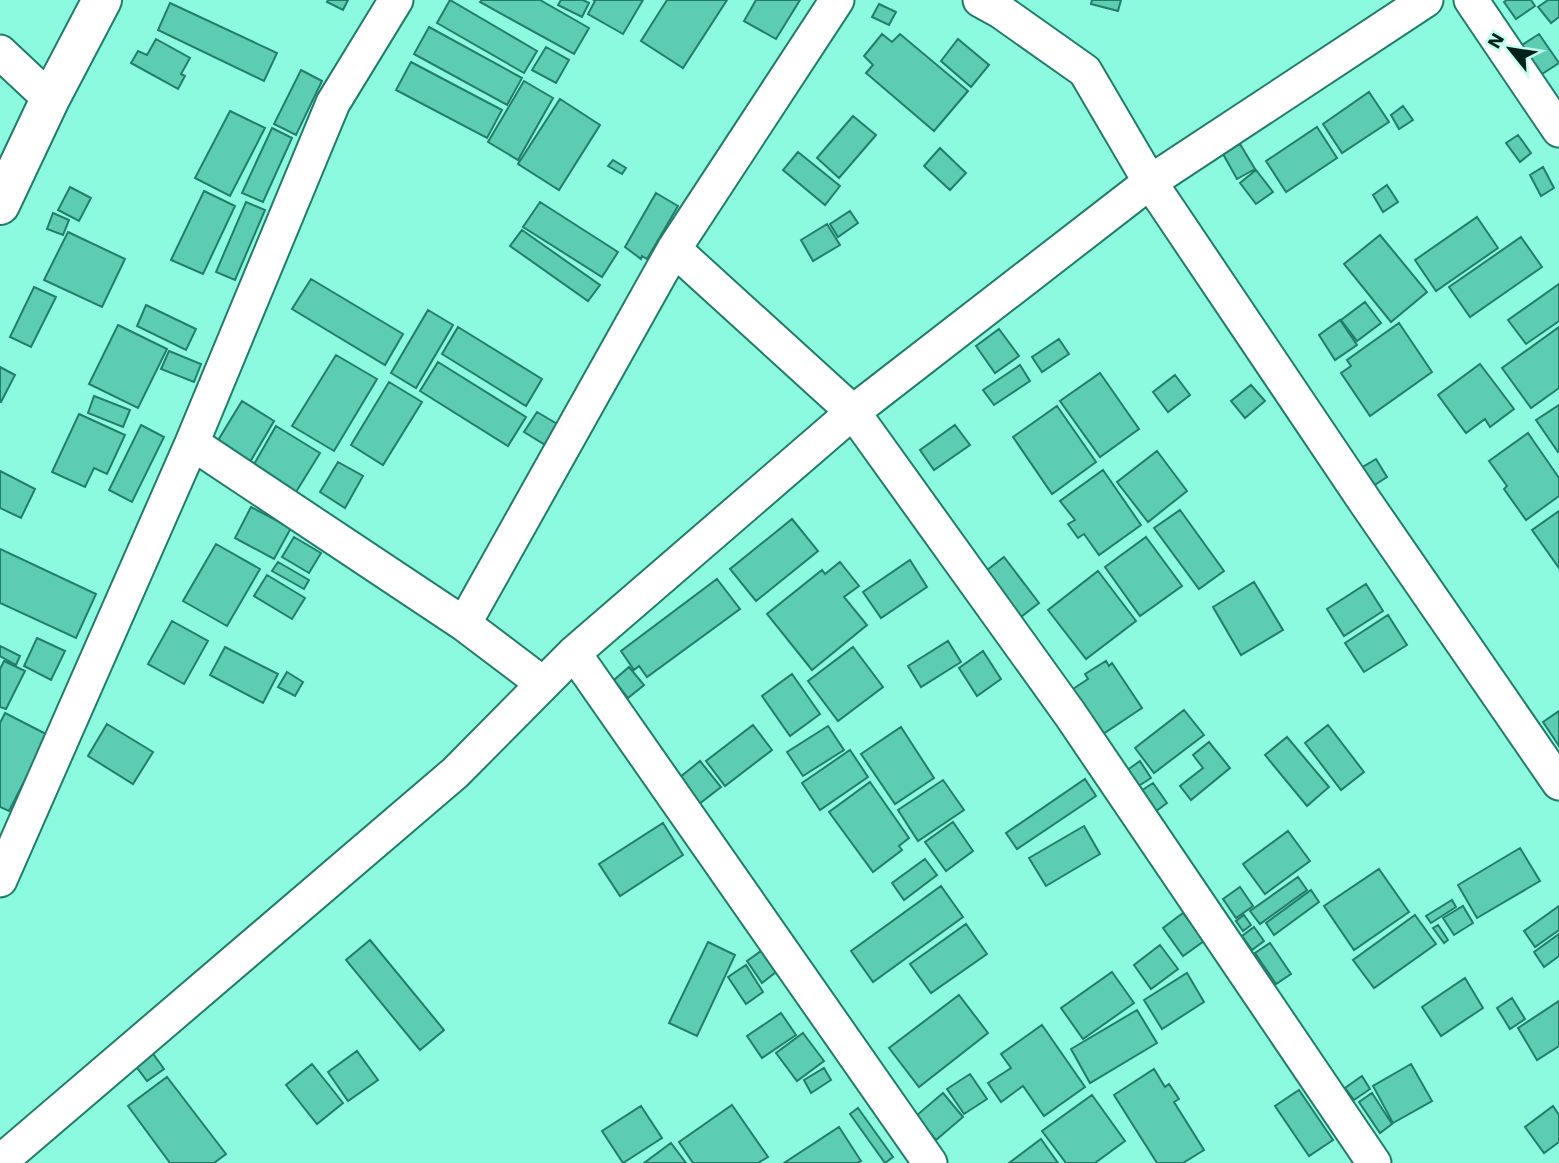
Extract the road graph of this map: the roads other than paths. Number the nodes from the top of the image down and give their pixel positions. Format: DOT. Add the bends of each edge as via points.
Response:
graph roads {
  1 [pos="102,0"];
  2 [pos="396,0"];
  3 [pos="837,0"];
  4 [pos="1426,0"];
  5 [pos="1471,0"];
  6 [pos="995,4"];
  7 [pos="0,52"];
  8 [pos="50,99"];
  9 [pos="1559,130"];
  10 [pos="1150,182"];
  11 [pos="0,205"];
  12 [pos="674,249"];
  13 [pos="853,412"];
  14 [pos="192,443"];
  15 [pos="464,624"];
  16 [pos="574,653"];
  17 [pos="542,683"];
  18 [pos="1559,783"];
  19 [pos="0,880"];
  20 [pos="0,1162"];
  21 [pos="930,1163"];
  22 [pos="1374,1163"];
  1 -- 8 [label="street"];
  2 -- 14 [label="street" via="333,103"];
  3 -- 12 [label="street"];
  4 -- 10 [label="street"];
  5 -- 9 [label="street"];
  6 -- 10 [label="street" via="1085,71"];
  7 -- 8 [label="street"];
  8 -- 11 [label="street"];
  10 -- 13 [label="street"];
  10 -- 18 [label="street"];
  12 -- 13 [label="street"];
  12 -- 15 [label="street"];
  13 -- 16 [label="street"];
  13 -- 22 [label="street" via="1070,714"];
  14 -- 15 [label="street"];
  14 -- 19 [label="street"];
  15 -- 17 [label="street"];
  16 -- 17 [label="street"];
  16 -- 21 [label="street"];
  17 -- 20 [label="street" via="455,773"];
}
